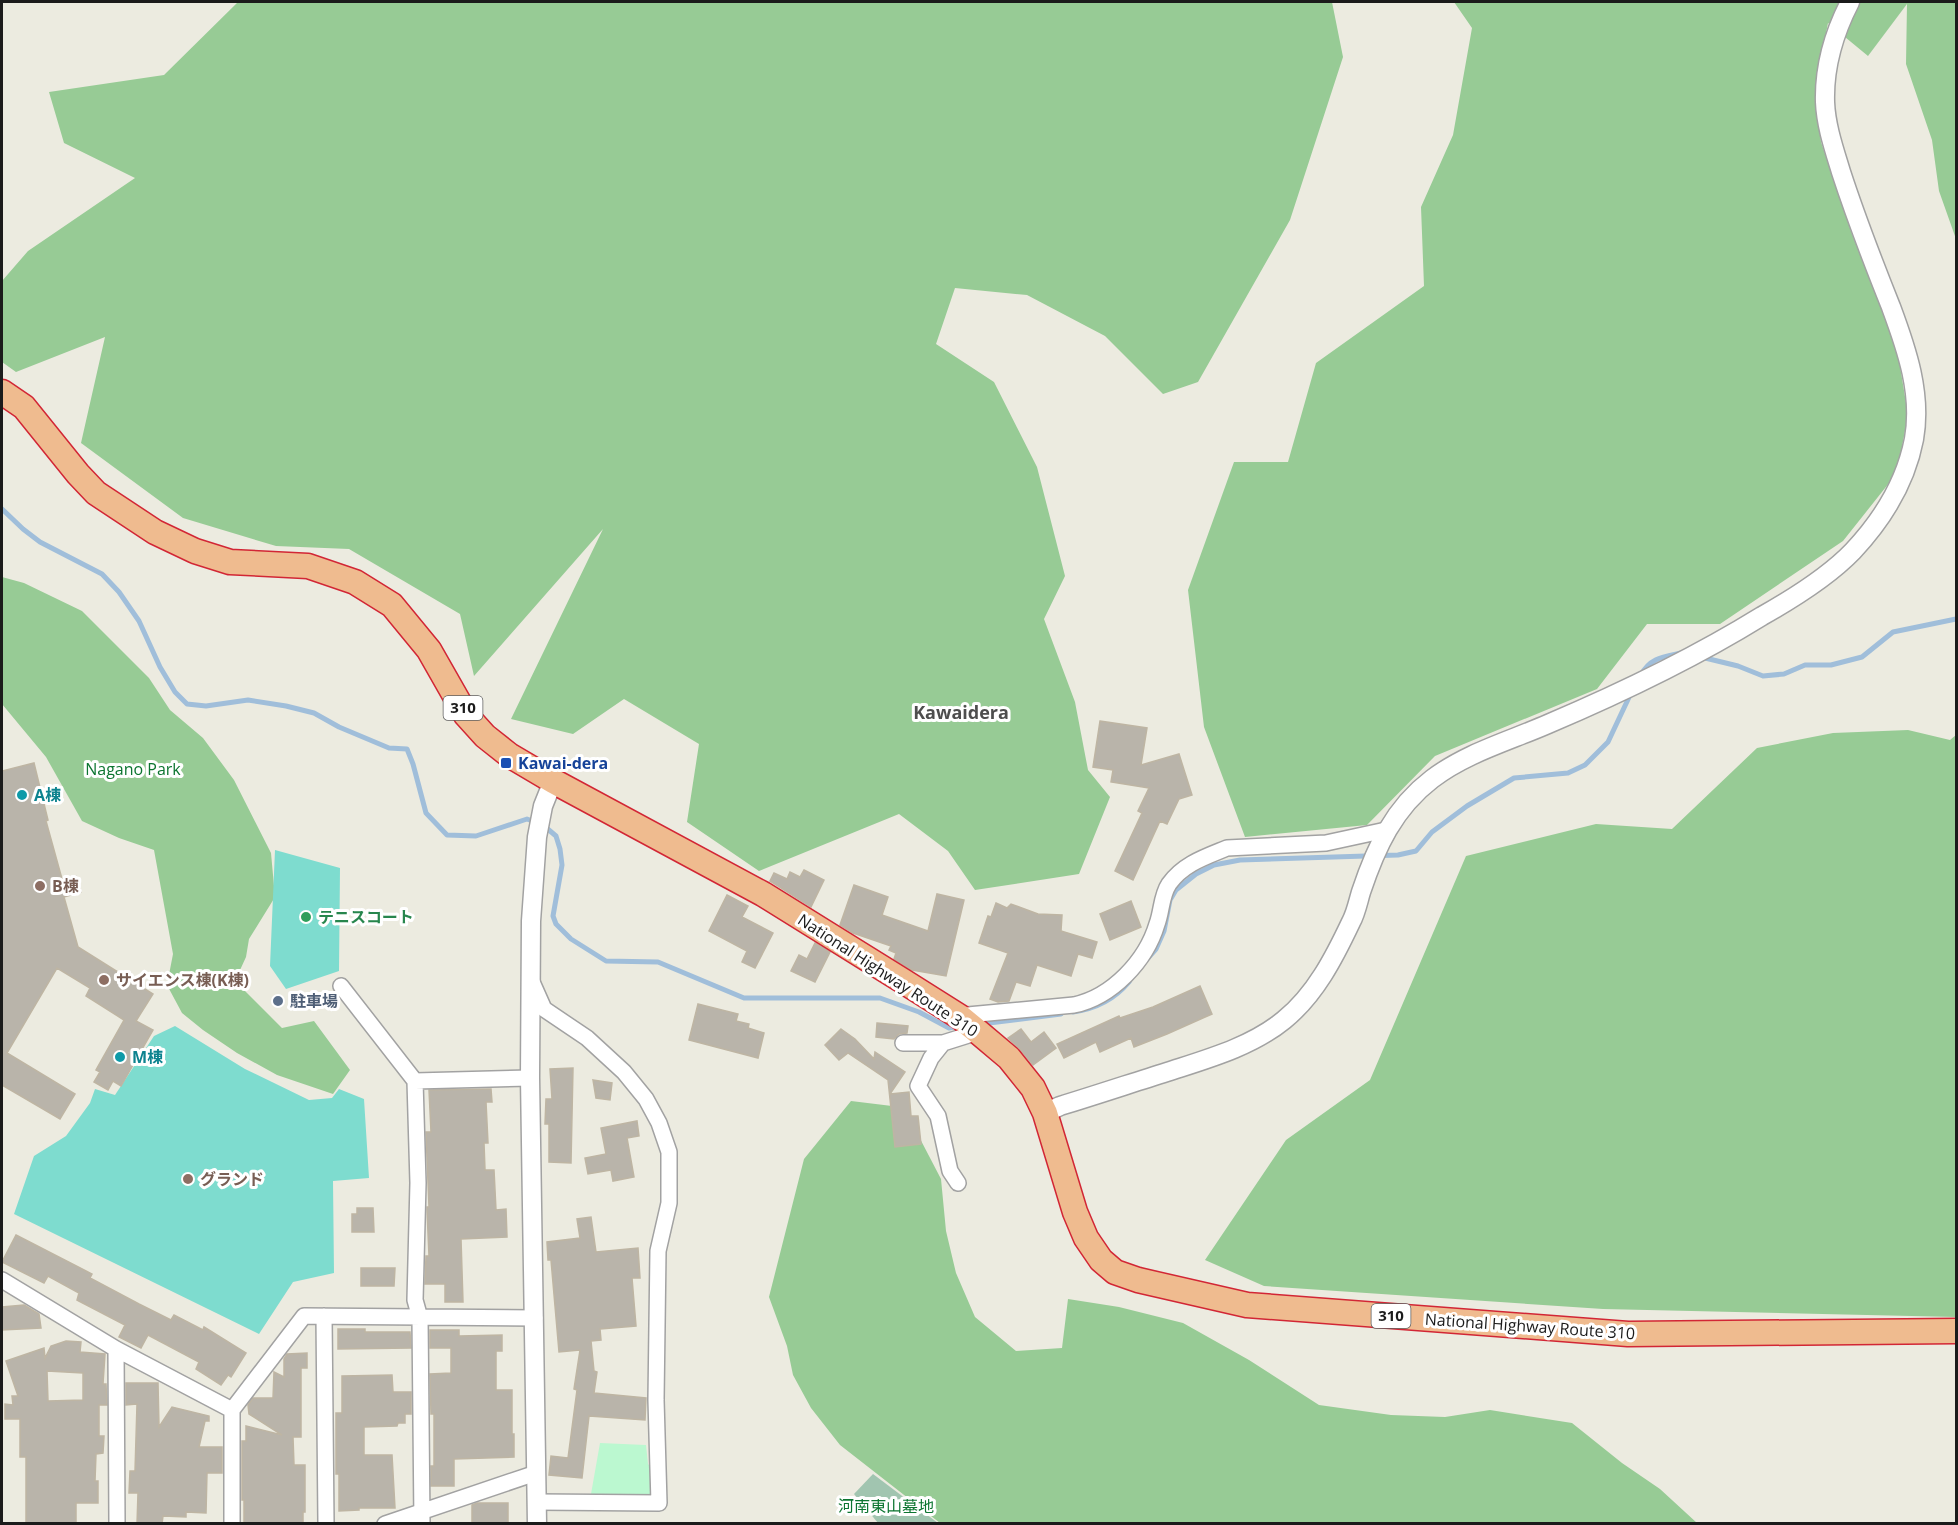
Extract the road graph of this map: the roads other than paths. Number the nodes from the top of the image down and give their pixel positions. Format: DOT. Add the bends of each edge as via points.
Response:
graph roads {
  1 [pos="1850,2"];
  2 [pos="2,392"];
  3 [pos="553,781"];
  4 [pos="1384,835"];
  5 [pos="532,982"];
  6 [pos="341,986"];
  7 [pos="968,1024"];
  8 [pos="903,1043"];
  9 [pos="943,1043"];
  10 [pos="530,1078"];
  11 [pos="415,1081"];
  12 [pos="1045,1113"];
  13 [pos="958,1183"];
  14 [pos="2,1280"];
  15 [pos="324,1316"];
  16 [pos="420,1318"];
  17 [pos="535,1318"];
  18 [pos="1956,1331"];
  19 [pos="116,1349"];
  20 [pos="232,1410"];
  21 [pos="537,1473"];
  22 [pos="537,1502"];
  23 [pos="422,1517"];
  24 [pos="117,1524"];
  25 [pos="232,1524"];
  26 [pos="326,1524"];
  27 [pos="385,1524"];
  28 [pos="537,1524"];
  1 -- 4 [label="street" via="1834,39 1825,105 1852,207 1914,380 1913,445 1896,492 1852,552 1786,602 1727,638 1612,696 1454,764 1400,808"];
  2 -- 3 [label="highway, National Highway Route 310 / 310" via="24,407 96,493 155,532 230,562 308,566 355,582 392,605 429,650 466,715 485,736"];
  3 -- 5 [label="street" via="537,837 531,921"];
  3 -- 7 [label="highway, National Highway Route 310 / 310" via="763,894"];
  4 -- 7 [label="street" via="1326,843 1227,848 1189,865 1163,896 1149,945 1112,987 1090,1002"];
  4 -- 12 [label="street" via="1353,919 1329,966 1316,987 1281,1023 1234,1049"];
  5 -- 10 [label="street"];
  5 -- 22 [label="street" via="544,1010 587,1038 646,1099 669,1152 669,1203 658,1251 659,1503"];
  6 -- 11 [label="street"];
  7 -- 9 [label="street"];
  7 -- 12 [label="highway, National Highway Route 310 / 310" via="1009,1058 1033,1088"];
  8 -- 9 [label="street"];
  9 -- 13 [label="street" via="918,1086 938,1116 950,1171"];
  10 -- 11 [label="street"];
  10 -- 17 [label="street"];
  11 -- 16 [label="street" via="415,1300"];
  12 -- 18 [label="highway, National Highway Route 310 / 310" via="1086,1238 1115,1272 1138,1280 1247,1305 1628,1334"];
  14 -- 19 [label="street"];
  15 -- 16 [label="street"];
  15 -- 20 [label="street" via="304,1316"];
  15 -- 26 [label="street"];
  16 -- 17 [label="street"];
  16 -- 23 [label="street"];
  17 -- 21 [label="street"];
  19 -- 20 [label="street"];
  19 -- 24 [label="street"];
  20 -- 25 [label="street"];
  21 -- 22 [label="street"];
  21 -- 23 [label="street"];
  22 -- 28 [label="street"];
  23 -- 27 [label="street"];
}
